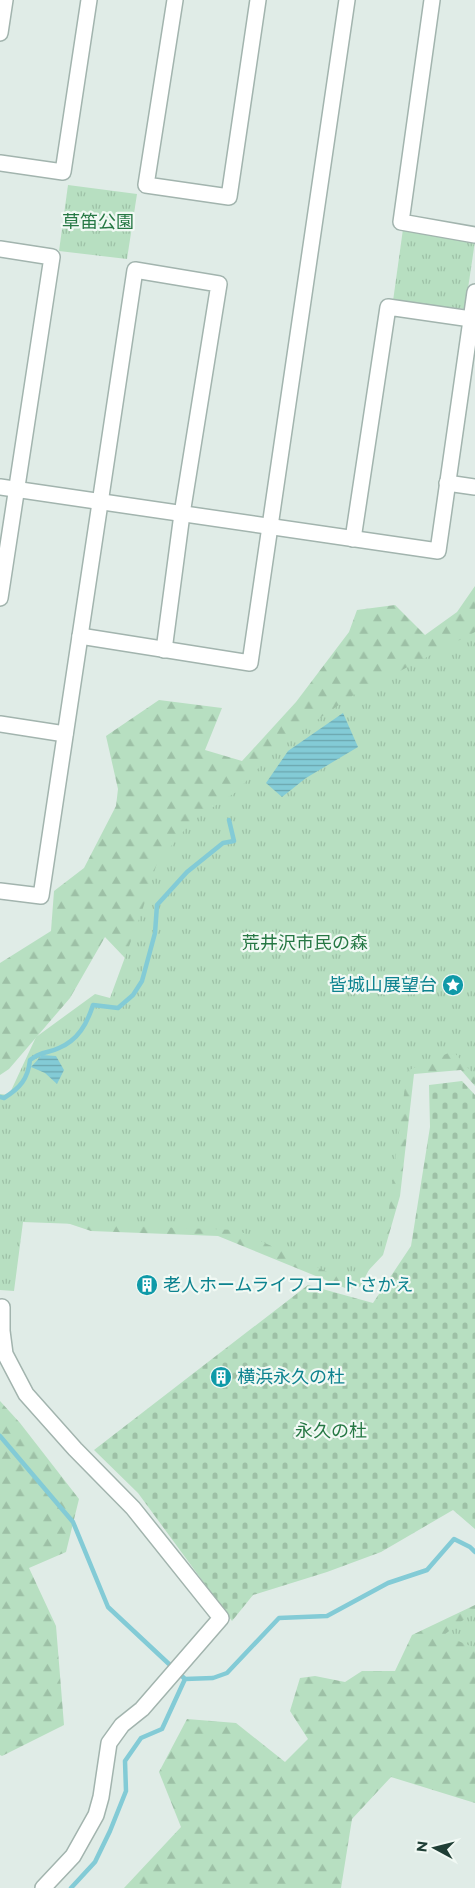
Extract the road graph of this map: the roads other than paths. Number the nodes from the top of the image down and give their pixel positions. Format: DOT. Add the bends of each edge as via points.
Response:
graph roads {
  1 [pos="5,0"];
  2 [pos="89,0"];
  3 [pos="175,0"];
  4 [pos="258,0"];
  5 [pos="347,0"];
  6 [pos="432,0"];
  7 [pos="0,33"];
  8 [pos="0,164"];
  9 [pos="475,236"];
  10 [pos="0,249"];
  11 [pos="475,292"];
  12 [pos="471,319"];
  13 [pos="447,483"];
  14 [pos="475,487"];
  15 [pos="0,488"];
  16 [pos="16,490"];
  17 [pos="100,502"];
  18 [pos="182,514"];
  19 [pos="270,526"];
  20 [pos="353,539"];
  21 [pos="0,598"];
  22 [pos="80,636"];
  23 [pos="164,650"];
  24 [pos="0,724"];
  25 [pos="66,734"];
  26 [pos="0,891"];
  27 [pos="2,1307"];
  28 [pos="43,1888"];
  1 -- 7 [label="street"];
  2 -- 8 [label="street" via="64,172"];
  3 -- 4 [label="street" via="146,185 229,197"];
  5 -- 19 [label="street"];
  6 -- 9 [label="street" via="400,222"];
  10 -- 16 [label="street" via="52,257"];
  11 -- 12 [label="street"];
  12 -- 13 [label="street"];
  12 -- 20 [label="street" via="388,307"];
  13 -- 14 [label="street"];
  13 -- 20 [label="street" via="438,551"];
  15 -- 16 [label="street"];
  16 -- 17 [label="street"];
  16 -- 21 [label="street"];
  17 -- 18 [label="street"];
  17 -- 18 [label="street" via="135,270 219,284"];
  17 -- 22 [label="street"];
  18 -- 19 [label="street"];
  18 -- 23 [label="street"];
  19 -- 20 [label="street"];
  19 -- 23 [label="street" via="250,663"];
  22 -- 23 [label="street"];
  22 -- 25 [label="street"];
  24 -- 25 [label="street"];
  25 -- 26 [label="street" via="41,896"];
  27 -- 28 [label="street" via="5,1354 26,1394 133,1508 221,1618 142,1708 122,1725 109,1744 96,1815 73,1856"];
}
